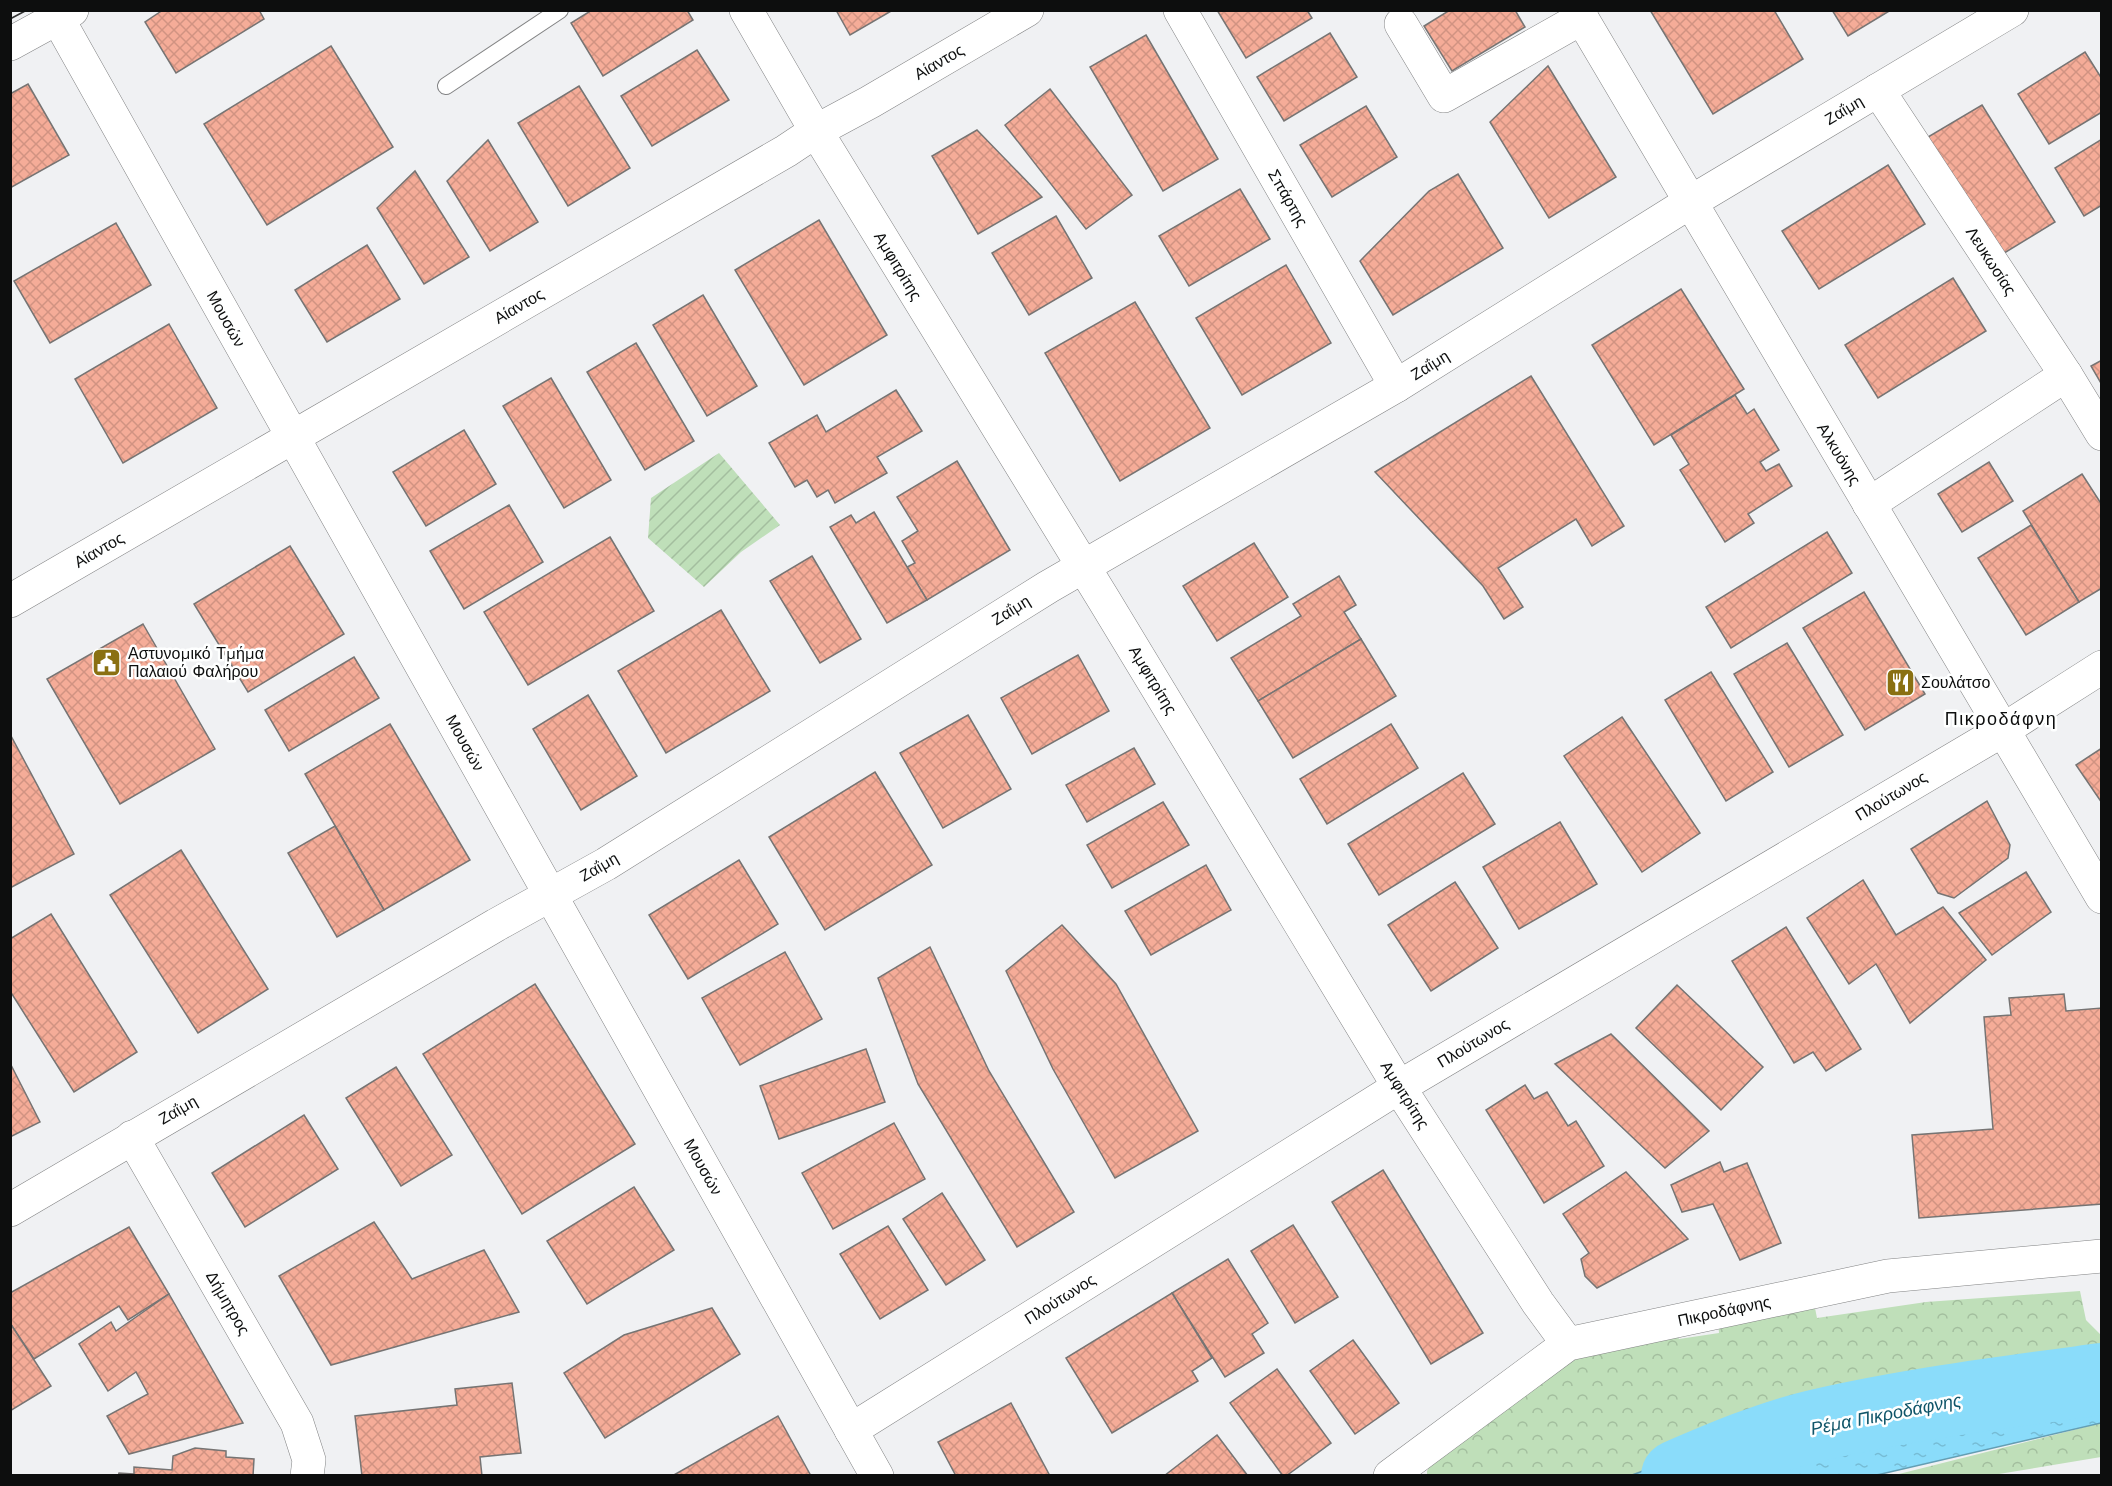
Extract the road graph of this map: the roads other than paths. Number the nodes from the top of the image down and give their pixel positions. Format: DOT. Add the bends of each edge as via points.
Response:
graph roads {
  1 [pos="560,10"];
  2 [pos="746,10"];
  3 [pos="1027,10"];
  4 [pos="1180,10"];
  5 [pos="2012,10"];
  6 [pos="61,13"];
  7 [pos="1580,14"];
  8 [pos="1401,24"];
  9 [pos="10,44"];
  10 [pos="446,86"];
  11 [pos="1878,90"];
  12 [pos="816,131"];
  13 [pos="1691,203"];
  14 [pos="2066,375"];
  15 [pos="1396,386"];
  16 [pos="2102,434"];
  17 [pos="292,437"];
  18 [pos="1869,504"];
  19 [pos="1083,568"];
  20 [pos="10,601"];
  21 [pos="2102,667"];
  22 [pos="2002,730"];
  23 [pos="550,895"];
  24 [pos="2102,897"];
  25 [pos="1399,1087"];
  26 [pos="132,1137"];
  27 [pos="10,1210"];
  28 [pos="2102,1257"];
  29 [pos="1568,1344"];
  30 [pos="851,1430"];
  31 [pos="307,1476"];
  32 [pos="877,1476"];
  33 [pos="1390,1476"];
  1 -- 10 [label="lane"];
  2 -- 12 [label="street, Αμφιτρίτης"];
  3 -- 12 [label="street, Αίαντος"];
  4 -- 15 [label="street, Σπάρτης"];
  5 -- 11 [label="street, Ζαΐμη"];
  6 -- 9 [label="street"];
  6 -- 17 [label="street, Μουσών"];
  7 -- 8 [label="street" via="1444,96"];
  7 -- 13 [label="street, Αλκυόνης"];
  11 -- 13 [label="street, Ζαΐμη"];
  11 -- 14 [label="street, Λευκωσίας"];
  12 -- 17 [label="street, Αίαντος"];
  12 -- 19 [label="street, Αμφιτρίτης"];
  13 -- 15 [label="street, Ζαΐμη"];
  13 -- 18 [label="street, Αλκυόνης"];
  14 -- 16 [label="street, Λευκωσίας"];
  14 -- 18 [label="street"];
  15 -- 19 [label="street, Ζαΐμη"];
  17 -- 20 [label="street, Αίαντος"];
  17 -- 23 [label="street, Μουσών"];
  18 -- 22 [label="street, Αλκυόνης"];
  19 -- 23 [label="street, Ζαΐμη"];
  19 -- 25 [label="street, Αμφιτρίτης"];
  21 -- 22 [label="street, Πλούτωνος"];
  22 -- 24 [label="street, Αλκυόνης"];
  22 -- 25 [label="street, Πλούτωνος"];
  23 -- 26 [label="street, Ζαΐμη"];
  23 -- 30 [label="street, Μουσών"];
  25 -- 29 [label="street, Αμφιτρίτης"];
  25 -- 30 [label="street, Πλούτωνος"];
  26 -- 27 [label="street, Ζαΐμη"];
  26 -- 31 [label="street, Δήμητρος" via="297,1423 309,1460"];
  28 -- 29 [label="street, Πικροδάφνης" via="1888,1276"];
  29 -- 33 [label="street, Πικροδάφνης"];
  30 -- 32 [label="street, Μουσών"];
}
